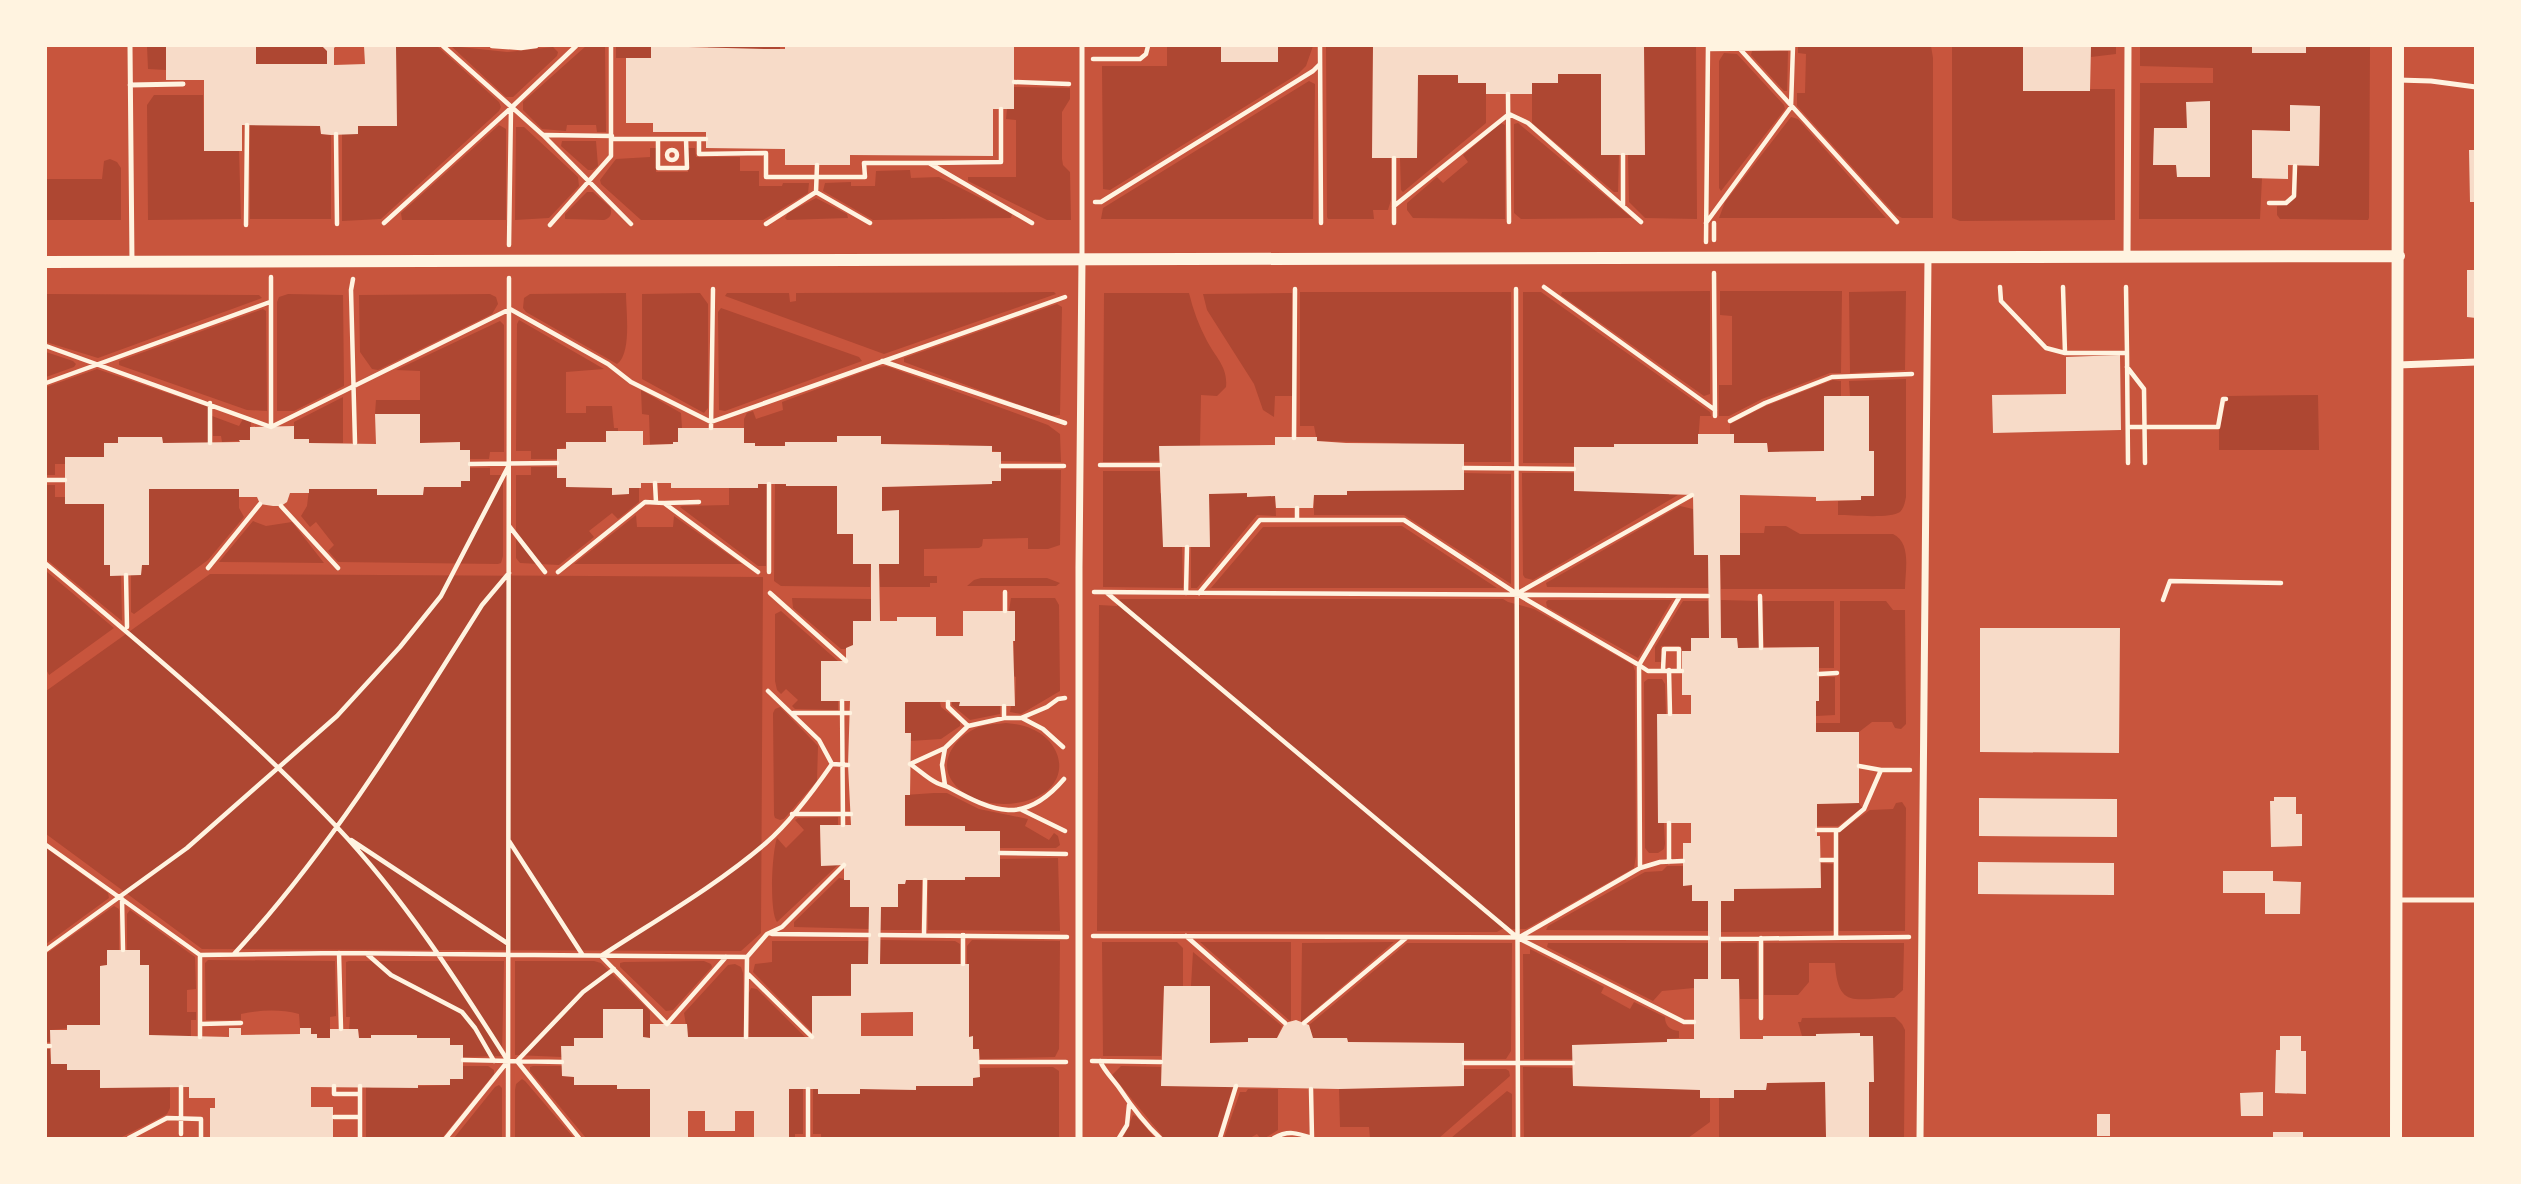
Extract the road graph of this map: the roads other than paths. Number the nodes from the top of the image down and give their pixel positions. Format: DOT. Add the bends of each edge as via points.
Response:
graph roads {
  1 [pos="130,46"];
  2 [pos="1082,46"];
  3 [pos="2128,46"];
  4 [pos="2398,46"];
  5 [pos="2398,80"];
  6 [pos="130,85"];
  7 [pos="183,85"];
  8 [pos="2476,87"];
  9 [pos="2127,256"];
  10 [pos="2399,256"];
  11 [pos="1928,257"];
  12 [pos="1082,259"];
  13 [pos="46,262"];
  14 [pos="132,262"];
  15 [pos="2476,362"];
  16 [pos="2398,365"];
  17 [pos="2396,900"];
  18 [pos="2476,900"];
  19 [pos="1079,1139"];
  20 [pos="1920,1139"];
  21 [pos="2396,1139"];
  1 -- 6 [label="lane"];
  2 -- 12 [label="lane"];
  3 -- 9 [label="street"];
  4 -- 5 [label="street"];
  5 -- 8 [label="lane"];
  5 -- 10 [label="street"];
  6 -- 7 [label="lane"];
  6 -- 14 [label="lane"];
  9 -- 10 [label="street"];
  9 -- 11 [label="street"];
  10 -- 16 [label="street"];
  11 -- 12 [label="street"];
  11 -- 20 [label="street"];
  12 -- 14 [label="street"];
  12 -- 19 [label="street"];
  13 -- 14 [label="street"];
  15 -- 16 [label="street"];
  16 -- 17 [label="street"];
  17 -- 18 [label="lane"];
  17 -- 21 [label="street"];
}
